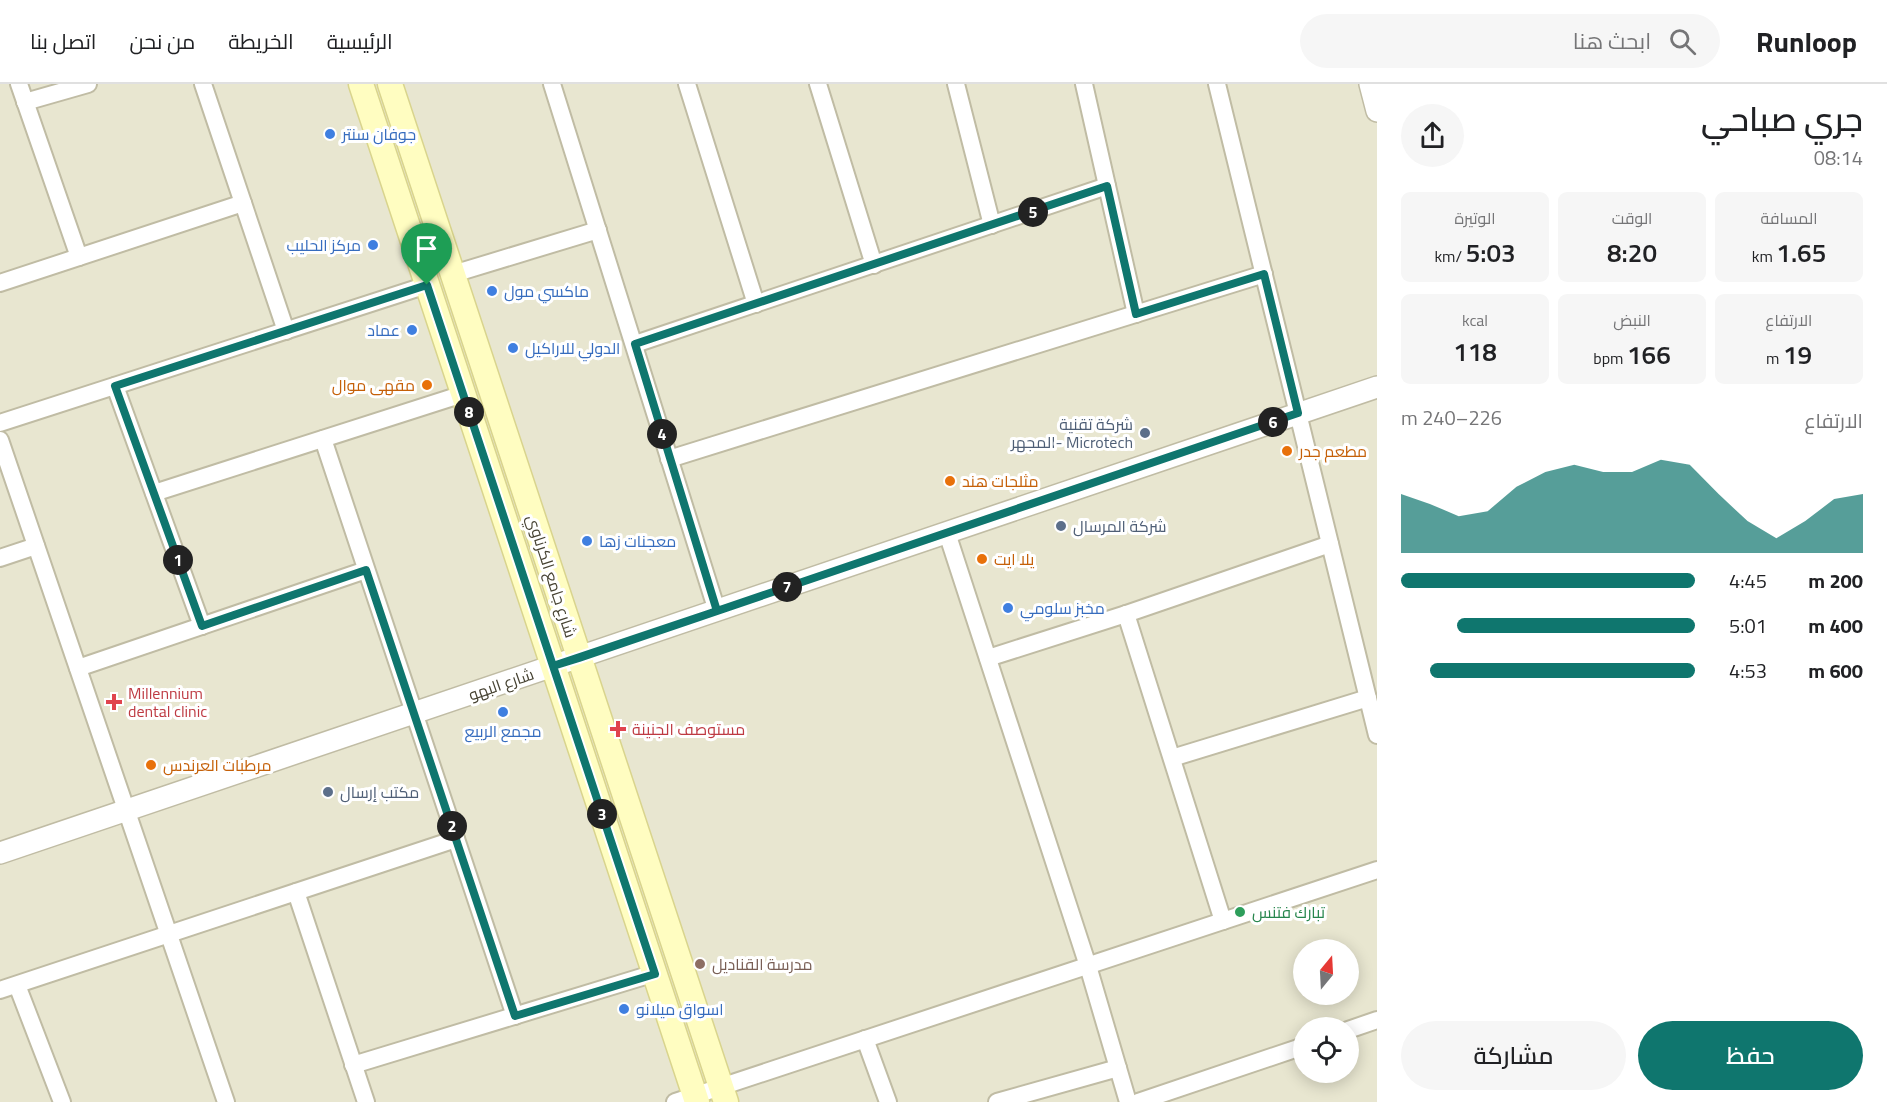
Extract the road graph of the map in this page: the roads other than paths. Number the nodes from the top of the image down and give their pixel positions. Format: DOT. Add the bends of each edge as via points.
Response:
graph roads {
  1 [pos="19,84"];
  2 [pos="88,84"];
  3 [pos="203,84"];
  4 [pos="361,84"];
  5 [pos="390,84"];
  6 [pos="552,84"];
  7 [pos="687,84"];
  8 [pos="819,84"];
  9 [pos="956,84"];
  10 [pos="1084,84"];
  11 [pos="1217,84"];
  12 [pos="1370,84"];
  13 [pos="25,102"];
  14 [pos="1377,111"];
  15 [pos="1107,186"];
  16 [pos="243,203"];
  17 [pos="992,225"];
  18 [pos="598,230"];
  19 [pos="79,257"];
  20 [pos="874,265"];
  21 [pos="453,274"];
  22 [pos="1264,274"];
  23 [pos="0,283"];
  24 [pos="427,285"];
  25 [pos="756,304"];
  26 [pos="1136,314"];
  27 [pos="286,331"];
  28 [pos="635,344"];
  29 [pos="115,386"];
  30 [pos="1377,387"];
  31 [pos="463,394"];
  32 [pos="1298,413"];
  33 [pos="0,423"];
  34 [pos="323,439"];
  35 [pos="0,440"];
  36 [pos="669,459"];
  37 [pos="154,493"];
  38 [pos="947,533"];
  39 [pos="1330,544"];
  40 [pos="36,546"];
  41 [pos="0,558"];
  42 [pos="366,570"];
  43 [pos="717,611"];
  44 [pos="1126,614"];
  45 [pos="202,626"];
  46 [pos="579,658"];
  47 [pos="988,658"];
  48 [pos="553,666"];
  49 [pos="78,668"];
  50 [pos="1368,698"];
  51 [pos="414,713"];
  52 [pos="1377,735"];
  53 [pos="1172,758"];
  54 [pos="127,811"];
  55 [pos="456,839"];
  56 [pos="0,854"];
  57 [pos="1377,870"];
  58 [pos="296,892"];
  59 [pos="1223,921"];
  60 [pos="169,934"];
  61 [pos="1088,966"];
  62 [pos="655,974"];
  63 [pos="17,985"];
  64 [pos="0,990"];
  65 [pos="515,1016"];
  66 [pos="1377,1020"];
  67 [pos="1359,1026"];
  68 [pos="865,1039"];
  69 [pos="1293,1050"];
  70 [pos="353,1065"];
  71 [pos="1118,1068"];
  72 [pos="724,1094"];
  73 [pos="689,1100"];
  74 [pos="62,1102"];
  75 [pos="226,1102"];
  76 [pos="366,1102"];
  77 [pos="888,1102"];
  78 [pos="997,1102"];
  79 [pos="1128,1102"];
  80 [pos="1138,1102"];
  1 -- 13 [label="street"];
  2 -- 13 [label="street"];
  3 -- 16 [label="street"];
  4 -- 24 [label="main road, شارع جامع الكرناوي"];
  5 -- 21 [label="main road, شارع جامع الكرناوي"];
  6 -- 18 [label="street"];
  7 -- 25 [label="street"];
  8 -- 20 [label="street"];
  9 -- 17 [label="street"];
  10 -- 15 [label="street"];
  11 -- 22 [label="street"];
  12 -- 14 [label="street"];
  13 -- 19 [label="street"];
  15 -- 17 [label="street"];
  15 -- 26 [label="street"];
  16 -- 19 [label="street"];
  16 -- 27 [label="street"];
  17 -- 20 [label="street"];
  18 -- 21 [label="street"];
  18 -- 28 [label="street"];
  19 -- 23 [label="street"];
  20 -- 25 [label="street"];
  21 -- 46 [label="main road, شارع جامع الكرناوي"];
  22 -- 26 [label="street"];
  22 -- 32 [label="street"];
  24 -- 27 [label="street"];
  24 -- 31 [label="main road, شارع جامع الكرناوي"];
  25 -- 28 [label="street"];
  26 -- 36 [label="street"];
  27 -- 29 [label="street"];
  28 -- 36 [label="street"];
  29 -- 33 [label="street"];
  29 -- 37 [label="street"];
  30 -- 32 [label="street, شارع البهو"];
  31 -- 34 [label="street"];
  31 -- 48 [label="main road, شارع جامع الكرناوي"];
  32 -- 38 [label="street, شارع البهو"];
  32 -- 39 [label="street"];
  34 -- 37 [label="street"];
  34 -- 42 [label="street"];
  35 -- 40 [label="street"];
  36 -- 43 [label="street"];
  37 -- 45 [label="street"];
  38 -- 43 [label="street, شارع البهو"];
  38 -- 47 [label="street"];
  39 -- 44 [label="street"];
  39 -- 50 [label="street"];
  40 -- 41 [label="street"];
  40 -- 49 [label="street"];
  42 -- 45 [label="street"];
  42 -- 51 [label="street"];
  43 -- 46 [label="street, شارع البهو"];
  44 -- 47 [label="street"];
  44 -- 53 [label="street"];
  45 -- 49 [label="street"];
  46 -- 48 [label="street, شارع البهو"];
  46 -- 72 [label="main road, شارع جامع الكرناوي"];
  47 -- 61 [label="street"];
  48 -- 51 [label="street, شارع البهو"];
  48 -- 62 [label="main road, شارع جامع الكرناوي"];
  49 -- 54 [label="street"];
  50 -- 52 [label="street"];
  50 -- 53 [label="street"];
  51 -- 54 [label="street, شارع البهو"];
  51 -- 55 [label="street"];
  53 -- 59 [label="street"];
  54 -- 56 [label="street, شارع البهو"];
  54 -- 60 [label="street"];
  55 -- 58 [label="street"];
  55 -- 65 [label="street"];
  57 -- 59 [label="street"];
  58 -- 60 [label="street"];
  58 -- 70 [label="street"];
  59 -- 61 [label="street"];
  60 -- 63 [label="street"];
  60 -- 75 [label="street"];
  61 -- 68 [label="street"];
  61 -- 71 [label="street"];
  62 -- 65 [label="street"];
  62 -- 73 [label="main road, شارع جامع الكرناوي"];
  63 -- 64 [label="street"];
  63 -- 74 [label="street"];
  65 -- 70 [label="street"];
  66 -- 67 [label="street"];
  68 -- 72 [label="street"];
  68 -- 77 [label="street"];
  69 -- 80 [label="street"];
  70 -- 76 [label="street"];
  71 -- 78 [label="street"];
  71 -- 79 [label="street"];
  72 -- 73 [label="street"];
}
